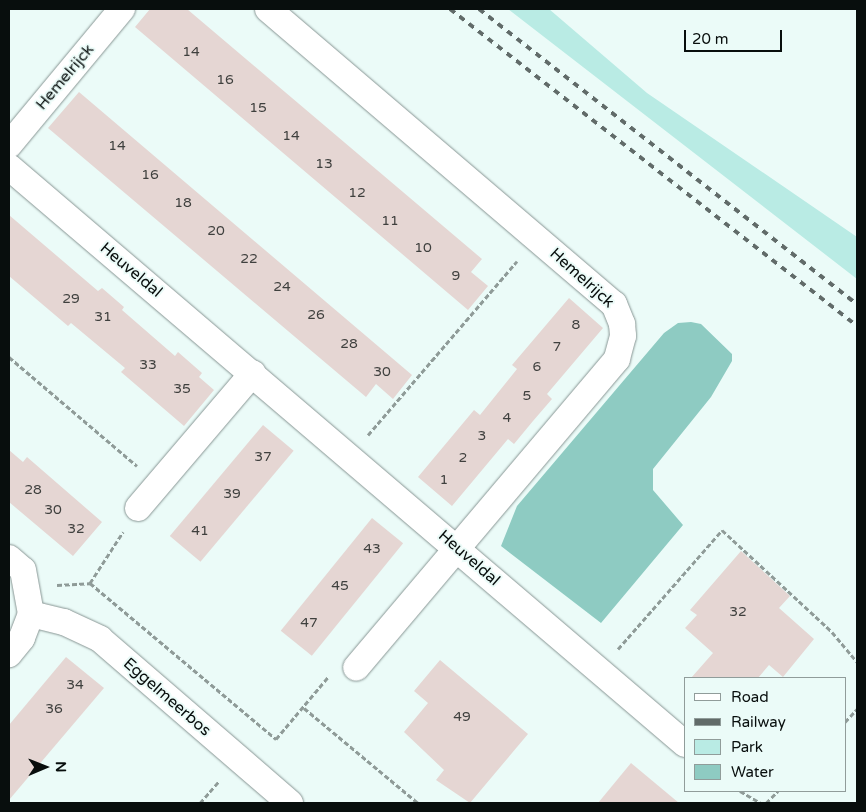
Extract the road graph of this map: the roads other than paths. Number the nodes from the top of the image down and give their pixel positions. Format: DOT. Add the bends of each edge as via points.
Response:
graph roads {
  1 [pos="122,9"];
  2 [pos="268,9"];
  3 [pos="9,145"];
  4 [pos="9,167"];
  5 [pos="253,373"];
  6 [pos="138,508"];
  7 [pos="458,548"];
  8 [pos="9,558"];
  9 [pos="31,614"];
  10 [pos="9,654"];
  11 [pos="356,668"];
  12 [pos="684,743"];
  13 [pos="290,803"];
  1 -- 3 [label="street, Hemelrijck"];
  2 -- 7 [label="street, Hemelrijck" via="614,304 622,324 617,359"];
  4 -- 5 [label="street, Heuveldal"];
  5 -- 6 [label="street"];
  5 -- 7 [label="street, Heuveldal"];
  7 -- 11 [label="street, Hemelrijck"];
  7 -- 12 [label="street, Heuveldal"];
  8 -- 9 [label="street" via="23,570"];
  9 -- 10 [label="street" via="22,638"];
  9 -- 13 [label="street, Eggelmeerbos" via="64,622 100,639"];
}
